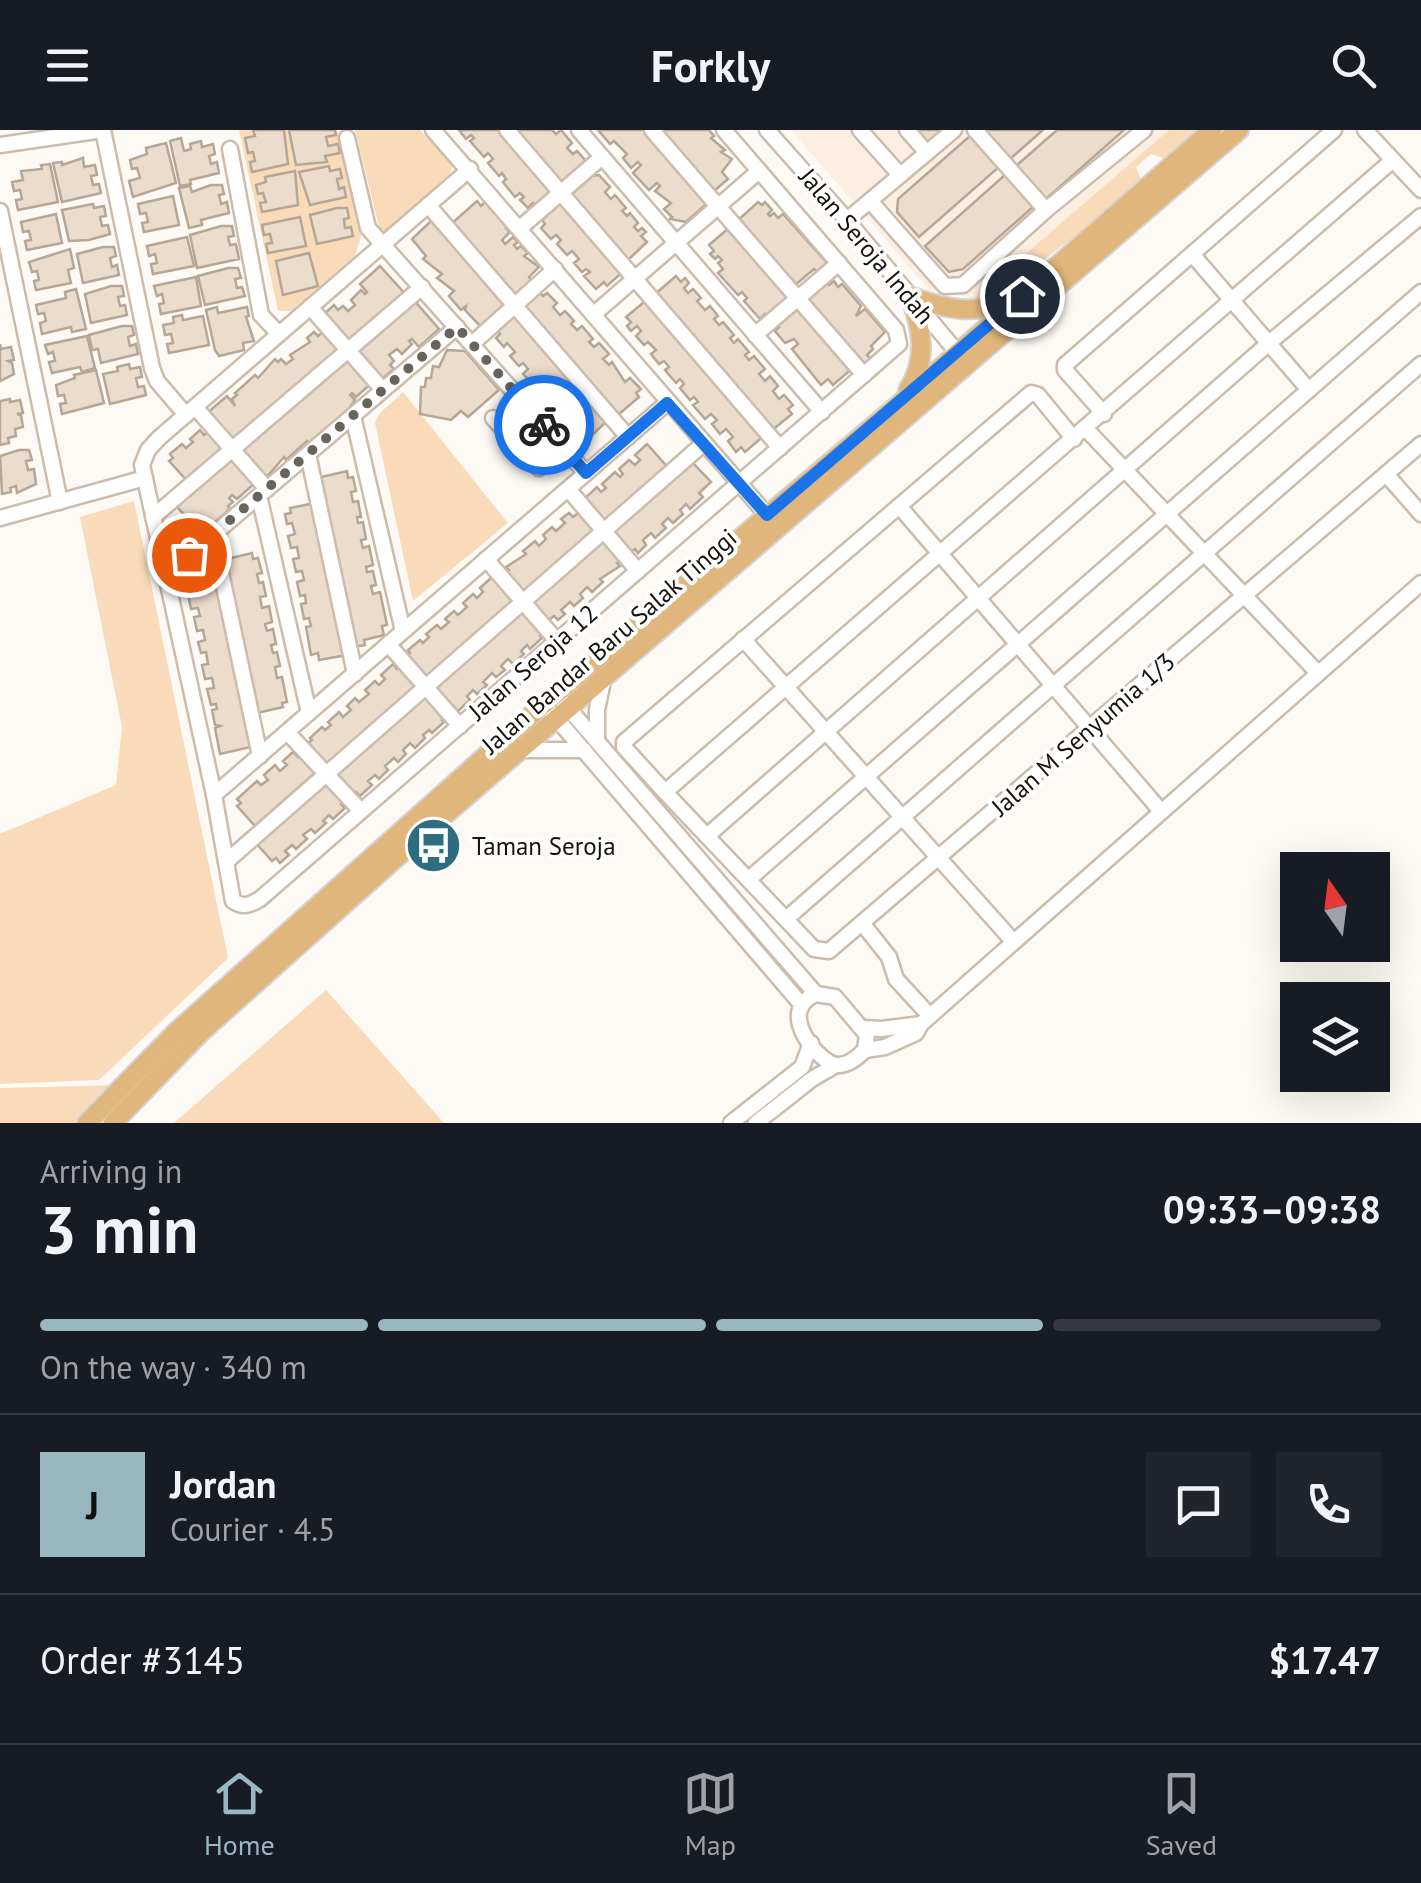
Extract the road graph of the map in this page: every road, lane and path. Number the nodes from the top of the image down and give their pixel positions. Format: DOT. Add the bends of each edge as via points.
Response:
graph roads {
  1 [pos="103,130"];
  2 [pos="433,130"];
  3 [pos="507,130"];
  4 [pos="579,130"];
  5 [pos="652,130"];
  6 [pos="724,130"];
  7 [pos="860,130"];
  8 [pos="907,130"];
  9 [pos="954,130"];
  10 [pos="976,130"];
  11 [pos="1144,130"];
  12 [pos="1212,130"];
  13 [pos="1334,130"];
  14 [pos="1365,130"];
  15 [pos="770,131"];
  16 [pos="1238,131"];
  17 [pos="347,138"];
  18 [pos="0,145"];
  19 [pos="230,149"];
  20 [pos="927,152"];
  21 [pos="602,157"];
  22 [pos="1393,160"];
  23 [pos="470,169"];
  24 [pos="759,171"];
  25 [pos="900,175"];
  26 [pos="1421,190"];
  27 [pos="561,193"];
  28 [pos="870,201"];
  29 [pos="428,205"];
  30 [pos="718,206"];
  31 [pos="1046,210"];
  32 [pos="0,212"];
  33 [pos="1421,216"];
  34 [pos="848,220"];
  35 [pos="520,228"];
  36 [pos="676,242"];
  37 [pos="383,244"];
  38 [pos="1192,254"];
  39 [pos="839,263"];
  40 [pos="556,269"];
  41 [pos="635,278"];
  42 [pos="422,287"];
  43 [pos="1421,292"];
  44 [pos="910,296"];
  45 [pos="1022,296"];
  46 [pos="798,298"];
  47 [pos="1232,301"];
  48 [pos="514,306"];
  49 [pos="310,307"];
  50 [pos="594,314"];
  51 [pos="457,327"];
  52 [pos="279,334"];
  53 [pos="756,335"];
  54 [pos="1269,343"];
  55 [pos="472,344"];
  56 [pos="348,351"];
  57 [pos="962,358"];
  58 [pos="1421,364"];
  59 [pos="864,375"];
  60 [pos="383,390"];
  61 [pos="1309,390"];
  62 [pos="667,403"];
  63 [pos="896,407"];
  64 [pos="190,411"];
  65 [pos="822,412"];
  66 [pos="1104,414"];
  67 [pos="352,416"];
  68 [pos="493,418"];
  69 [pos="541,422"];
  70 [pos="1080,434"];
  71 [pos="628,437"];
  72 [pos="518,444"];
  73 [pos="704,444"];
  74 [pos="1421,444"];
  75 [pos="780,448"];
  76 [pos="232,450"];
  77 [pos="308,454"];
  78 [pos="540,468"];
  79 [pos="1124,469"];
  80 [pos="586,473"];
  81 [pos="1386,474"];
  82 [pos="145,478"];
  83 [pos="739,484"];
  84 [pos="568,489"];
  85 [pos="263,492"];
  86 [pos="60,502"];
  87 [pos="899,506"];
  88 [pos="1167,514"];
  89 [pos="1421,514"];
  90 [pos="767,515"];
  91 [pos="153,517"];
  92 [pos="0,518"];
  93 [pos="604,531"];
  94 [pos="213,535"];
  95 [pos="940,553"];
  96 [pos="1204,553"];
  97 [pos="486,560"];
  98 [pos="638,571"];
  99 [pos="166,575"];
  100 [pos="1421,583"];
  101 [pos="1244,595"];
  102 [pos="978,598"];
  103 [pos="523,602"];
  104 [pos="403,631"];
  105 [pos="743,640"];
  106 [pos="557,641"];
  107 [pos="388,644"];
  108 [pos="1018,644"];
  109 [pos="1317,672"];
  110 [pos="355,674"];
  111 [pos="603,681"];
  112 [pos="784,685"];
  113 [pos="1053,686"];
  114 [pos="426,687"];
  115 [pos="550,699"];
  116 [pos="309,714"];
  117 [pos="564,715"];
  118 [pos="460,726"];
  119 [pos="1090,728"];
  120 [pos="287,732"];
  121 [pos="826,732"];
  122 [pos="590,745"];
  123 [pos="523,750"];
  124 [pos="260,756"];
  125 [pos="326,774"];
  126 [pos="866,776"];
  127 [pos="665,792"];
  128 [pos="214,795"];
  129 [pos="1160,810"];
  130 [pos="360,812"];
  131 [pos="902,817"];
  132 [pos="707,836"];
  133 [pos="938,857"];
  134 [pos="226,862"];
  135 [pos="749,878"];
  136 [pos="786,918"];
  137 [pos="862,923"];
  138 [pos="1012,940"];
  139 [pos="816,994"];
  140 [pos="802,1004"];
  141 [pos="925,1020"];
  142 [pos="863,1028"];
  143 [pos="811,1043"];
  144 [pos="865,1050"];
  145 [pos="836,1066"];
  146 [pos="87,1123"];
  147 [pos="113,1123"];
  148 [pos="731,1123"];
  149 [pos="756,1123"];
  1 -- 18 [label="street"];
  1 -- 64 [label="street" via="152,368"];
  2 -- 23 [label="street"];
  3 -- 27 [label="street"];
  4 -- 21 [label="street"];
  5 -- 30 [label="street"];
  6 -- 24 [label="street"];
  7 -- 25 [label="street"];
  8 -- 20 [label="street"];
  9 -- 20 [label="street"];
  10 -- 31 [label="street"];
  11 -- 31 [label="street"];
  12 -- 45 [label="main road, Jalan Bandar Baru Salak Tinggi"];
  13 -- 38 [label="street"];
  14 -- 22 [label="street"];
  15 -- 34 [label="street, Jalan Seroja Indah"];
  16 -- 57 [label="main road, Jalan Bandar Baru Salak Tinggi"];
  17 -- 37 [label="street" via="368,228"];
  19 -- 52 [label="street" via="262,315"];
  20 -- 25 [label="street"];
  21 -- 27 [label="street"];
  21 -- 36 [label="street"];
  22 -- 26 [label="street"];
  22 -- 47 [label="street"];
  23 -- 29 [label="street"];
  23 -- 35 [label="street"];
  24 -- 30 [label="street"];
  24 -- 39 [label="street"];
  25 -- 28 [label="street"];
  27 -- 35 [label="street"];
  27 -- 41 [label="street"];
  28 -- 31 [label="street" via="954,288"];
  28 -- 34 [label="street"];
  29 -- 37 [label="street"];
  29 -- 48 [label="street"];
  30 -- 36 [label="street"];
  30 -- 46 [label="street"];
  32 -- 86 [label="street"];
  33 -- 54 [label="street"];
  34 -- 44 [label="street, Jalan Seroja Indah"];
  35 -- 40 [label="street"];
  36 -- 41 [label="street"];
  36 -- 53 [label="street"];
  37 -- 42 [label="street"];
  37 -- 49 [label="street"];
  38 -- 47 [label="street"];
  38 -- 66 [label="street" via="1065,365"];
  39 -- 46 [label="street"];
  39 -- 59 [label="street, Jalan Seroja 12" via="896,330 899,344"];
  40 -- 48 [label="street"];
  40 -- 50 [label="street"];
  41 -- 50 [label="street"];
  41 -- 75 [label="street"];
  42 -- 51 [label="street"];
  42 -- 56 [label="street"];
  43 -- 61 [label="street"];
  44 -- 45 [label="main road" via="967,312"];
  44 -- 57 [label="street, Jalan Seroja Indah"];
  44 -- 63 [label="main road" via="921,359"];
  45 -- 57 [label="main road, Jalan Bandar Baru Salak Tinggi"];
  46 -- 53 [label="street"];
  46 -- 59 [label="street"];
  47 -- 54 [label="street"];
  47 -- 66 [label="street"];
  48 -- 55 [label="street"];
  48 -- 71 [label="street"];
  49 -- 52 [label="street"];
  49 -- 56 [label="street"];
  50 -- 62 [label="street"];
  51 -- 55 [label="street"];
  51 -- 60 [label="street"];
  52 -- 64 [label="street"];
  53 -- 65 [label="street"];
  54 -- 61 [label="street"];
  54 -- 79 [label="street"];
  55 -- 69 [label="street"];
  56 -- 60 [label="street"];
  56 -- 76 [label="street"];
  57 -- 63 [label="main road, Jalan Bandar Baru Salak Tinggi"];
  57 -- 111 [label="main road, Jalan Bandar Baru Salak Tinggi"];
  58 -- 96 [label="street"];
  59 -- 65 [label="street, Jalan Seroja 12"];
  60 -- 67 [label="street"];
  61 -- 88 [label="street"];
  62 -- 71 [label="street"];
  62 -- 73 [label="street"];
  63 -- 90 [label="main road, Jalan Bandar Baru Salak Tinggi"];
  64 -- 76 [label="street"];
  64 -- 82 [label="street, Jalan Seroja 12" via="148,450"];
  65 -- 75 [label="street, Jalan Seroja 12"];
  66 -- 70 [label="street"];
  67 -- 77 [label="street"];
  67 -- 104 [label="street"];
  68 -- 72 [label="street"];
  69 -- 72 [label="street"];
  69 -- 80 [label="street"];
  70 -- 79 [label="street"];
  70 -- 87 [label="street" via="1031,393"];
  70 -- 95 [label="street"];
  71 -- 80 [label="street"];
  72 -- 78 [label="street"];
  73 -- 83 [label="street"];
  73 -- 93 [label="street"];
  74 -- 81 [label="street, Jalan M Senyumia 1/3"];
  75 -- 83 [label="street, Jalan Seroja 12"];
  76 -- 85 [label="street"];
  76 -- 91 [label="street"];
  77 -- 85 [label="street"];
  77 -- 110 [label="street"];
  79 -- 88 [label="street"];
  79 -- 102 [label="street"];
  80 -- 84 [label="street"];
  81 -- 89 [label="street"];
  81 -- 101 [label="street, Jalan M Senyumia 1/3"];
  82 -- 86 [label="street"];
  82 -- 91 [label="street, Jalan Seroja 12"];
  83 -- 90 [label="street"];
  83 -- 98 [label="street, Jalan Seroja 12"];
  84 -- 93 [label="street"];
  84 -- 97 [label="street"];
  85 -- 94 [label="street"];
  85 -- 116 [label="street"];
  86 -- 92 [label="street"];
  87 -- 95 [label="street"];
  87 -- 105 [label="street"];
  88 -- 96 [label="street"];
  88 -- 108 [label="street"];
  90 -- 115 [label="main road, Jalan Bandar Baru Salak Tinggi"];
  91 -- 99 [label="street, Jalan Seroja 12"];
  93 -- 98 [label="street"];
  93 -- 103 [label="street"];
  94 -- 99 [label="street"];
  94 -- 124 [label="street"];
  95 -- 102 [label="street"];
  95 -- 112 [label="street"];
  96 -- 101 [label="street"];
  96 -- 113 [label="street"];
  97 -- 103 [label="street"];
  97 -- 104 [label="street"];
  98 -- 106 [label="street, Jalan Seroja 12"];
  99 -- 128 [label="street, Jalan Seroja 12"];
  100 -- 109 [label="street"];
  101 -- 109 [label="street"];
  101 -- 119 [label="street, Jalan M Senyumia 1/3"];
  102 -- 108 [label="street"];
  102 -- 121 [label="street"];
  103 -- 106 [label="street"];
  103 -- 114 [label="street"];
  104 -- 107 [label="street"];
  105 -- 112 [label="street"];
  105 -- 127 [label="street, Jalan M Senyumia 1/3" via="624,742"];
  106 -- 118 [label="street, Jalan Seroja 12"];
  107 -- 110 [label="street"];
  107 -- 114 [label="street"];
  108 -- 113 [label="street"];
  108 -- 126 [label="street"];
  109 -- 129 [label="street"];
  110 -- 116 [label="street"];
  111 -- 117 [label="main road, Jalan Bandar Baru Salak Tinggi"];
  111 -- 122 [label="street"];
  112 -- 121 [label="street"];
  112 -- 127 [label="street"];
  113 -- 119 [label="street"];
  113 -- 131 [label="street"];
  114 -- 118 [label="street"];
  114 -- 125 [label="street"];
  115 -- 117 [label="street"];
  115 -- 146 [label="main road, Jalan Bandar Baru Salak Tinggi" via="176,1032"];
  116 -- 120 [label="street"];
  117 -- 122 [label="street"];
  117 -- 123 [label="main road, Jalan Bandar Baru Salak Tinggi"];
  118 -- 130 [label="street, Jalan Seroja 12"];
  119 -- 129 [label="street"];
  119 -- 133 [label="street, Jalan M Senyumia 1/3"];
  120 -- 124 [label="street"];
  120 -- 125 [label="street"];
  121 -- 126 [label="street"];
  121 -- 132 [label="street"];
  122 -- 123 [label="street"];
  122 -- 139 [label="street"];
  122 -- 140 [label="street"];
  123 -- 147 [label="main road, Jalan Bandar Baru Salak Tinggi" via="200,1033"];
  124 -- 128 [label="street"];
  125 -- 130 [label="street"];
  125 -- 134 [label="street"];
  126 -- 131 [label="street"];
  126 -- 135 [label="street"];
  127 -- 132 [label="street, Jalan M Senyumia 1/3"];
  128 -- 134 [label="street, Jalan Seroja 12"];
  129 -- 138 [label="street"];
  130 -- 134 [label="street, Jalan Seroja 12" via="249,905 233,901"];
  131 -- 133 [label="street"];
  131 -- 136 [label="street"];
  132 -- 135 [label="street, Jalan M Senyumia 1/3"];
  133 -- 137 [label="street, Jalan M Senyumia 1/3"];
  133 -- 138 [label="street"];
  135 -- 136 [label="street, Jalan M Senyumia 1/3"];
  136 -- 137 [label="street, Jalan M Senyumia 1/3" via="814,949 829,952"];
  137 -- 141 [label="street"];
  138 -- 141 [label="street"];
  139 -- 140 [label="street"];
  139 -- 142 [label="street" via="836,997"];
  140 -- 143 [label="street" via="797,1019"];
  141 -- 142 [label="street"];
  141 -- 144 [label="street" via="906,1040"];
  142 -- 144 [label="street"];
  143 -- 145 [label="street"];
  143 -- 148 [label="street" via="802,1067"];
  144 -- 145 [label="street"];
  145 -- 149 [label="street"];
}
